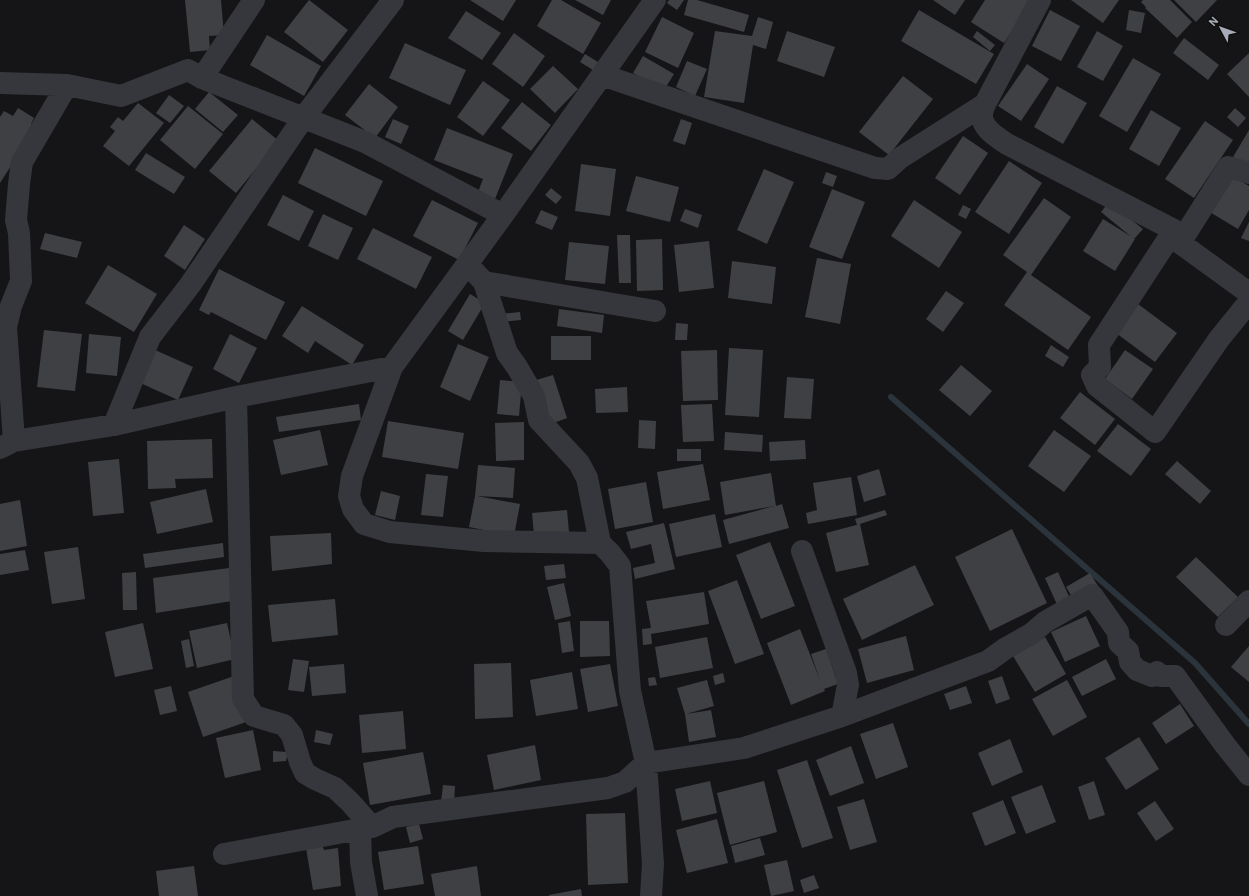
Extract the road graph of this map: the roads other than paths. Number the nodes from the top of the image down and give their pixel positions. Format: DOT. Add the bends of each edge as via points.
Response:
graph roads {
  1 [pos="254,0"];
  2 [pos="393,0"];
  3 [pos="655,0"];
  4 [pos="1040,0"];
  5 [pos="602,75"];
  6 [pos="202,78"];
  7 [pos="0,83"];
  8 [pos="67,85"];
  9 [pos="985,104"];
  10 [pos="304,117"];
  11 [pos="1249,173"];
  12 [pos="503,215"];
  13 [pos="1177,236"];
  14 [pos="467,264"];
  15 [pos="484,282"];
  16 [pos="1249,293"];
  17 [pos="1249,302"];
  18 [pos="655,310"];
  19 [pos="392,367"];
  20 [pos="236,397"];
  21 [pos="114,424"];
  22 [pos="7,445"];
  23 [pos="600,543"];
  24 [pos="802,551"];
  25 [pos="1249,601"];
  26 [pos="1226,625"];
  27 [pos="842,716"];
  28 [pos="646,763"];
  29 [pos="1249,776"];
  30 [pos="366,828"];
  31 [pos="224,854"];
  32 [pos="367,896"];
  33 [pos="651,896"];
  1 -- 6 [label="street"];
  2 -- 10 [label="street"];
  3 -- 5 [label="street"];
  4 -- 9 [label="street"];
  5 -- 9 [label="street" via="875,168 888,169 900,158"];
  5 -- 12 [label="street"];
  6 -- 8 [label="street" via="188,70 121,96"];
  6 -- 10 [label="street"];
  7 -- 8 [label="street"];
  8 -- 22 [label="street" via="22,162 16,220 21,282 6,327"];
  9 -- 13 [label="street" via="982,115 985,125 1006,144"];
  10 -- 12 [label="street" via="365,142"];
  10 -- 21 [label="street" via="190,285 150,337"];
  11 -- 13 [label="street" via="1228,167"];
  12 -- 14 [label="street"];
  13 -- 16 [label="street"];
  13 -- 17 [label="street" via="1099,345 1100,367 1092,375 1097,386 1155,432 1218,339"];
  14 -- 15 [label="street"];
  14 -- 19 [label="street"];
  15 -- 18 [label="street"];
  15 -- 23 [label="street" via="507,352 534,396 539,420 579,463 587,478"];
  19 -- 20 [label="street"];
  19 -- 23 [label="street" via="352,476 349,496 353,509 364,524 390,532 484,541"];
  20 -- 21 [label="street"];
  20 -- 30 [label="street" via="243,699 254,716 284,725 292,735 306,773 335,788 350,802"];
  21 -- 22 [label="street"];
  23 -- 28 [label="street" via="620,566 630,691"];
  24 -- 27 [label="street" via="846,673 848,685"];
  25 -- 26 [label="street"];
  27 -- 28 [label="street" via="744,748"];
  27 -- 29 [label="street" via="988,661 1031,634 1044,622 1092,595 1118,632 1119,643 1128,650 1130,662 1137,670 1152,676 1157,672 1162,676 1175,676"];
  28 -- 30 [label="street" via="625,782 608,788 393,817"];
  28 -- 33 [label="street" via="653,864"];
  30 -- 31 [label="street"];
  30 -- 32 [label="street" via="361,862"];
}
